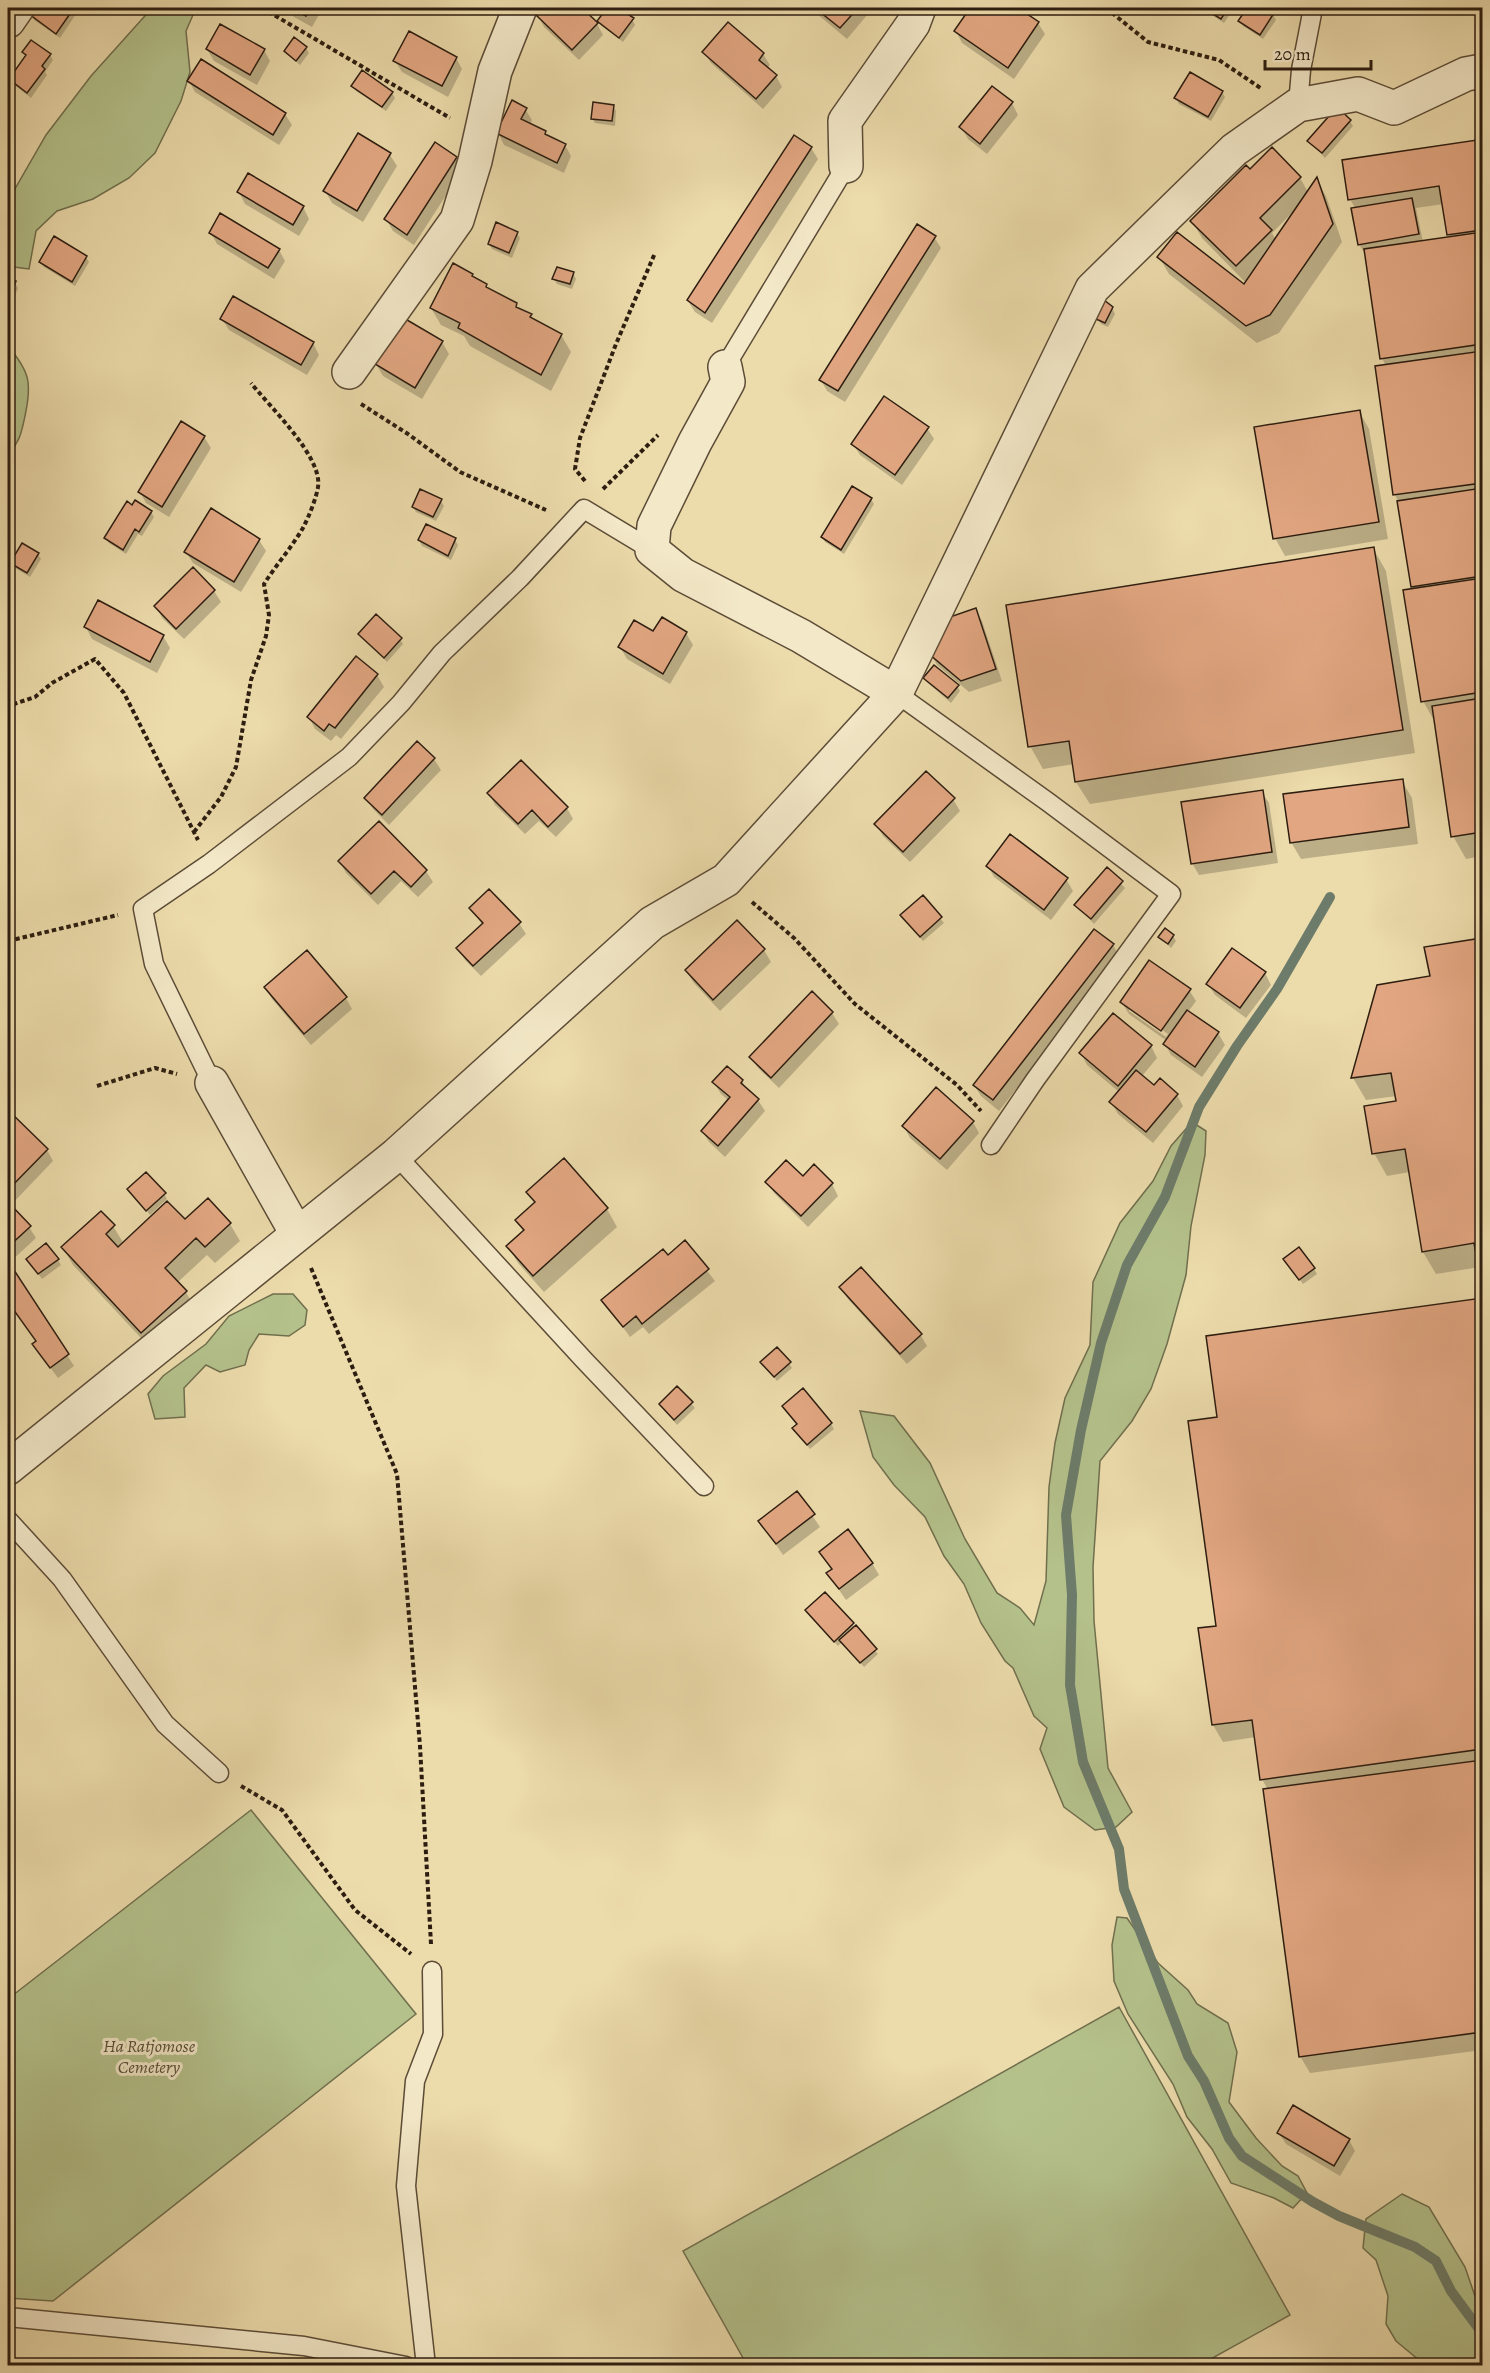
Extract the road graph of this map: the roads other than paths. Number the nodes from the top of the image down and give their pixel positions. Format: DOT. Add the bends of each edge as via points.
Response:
graph roads {
  1 [pos="17,8"];
  2 [pos="520,8"];
  3 [pos="919,8"];
  4 [pos="1313,8"];
  5 [pos="8,21"];
  6 [pos="1482,71"];
  7 [pos="1298,105"];
  8 [pos="846,166"];
  9 [pos="725,367"];
  10 [pos="349,372"];
  11 [pos="652,550"];
  12 [pos="896,693"];
  13 [pos="212,1083"];
  14 [pos="996,1138"];
  15 [pos="396,1155"];
  16 [pos="297,1234"];
  17 [pos="8,1468"];
  18 [pos="704,1486"];
  19 [pos="8,1520"];
  20 [pos="219,1773"];
  21 [pos="432,1971"];
  22 [pos="8,2317"];
  23 [pos="406,2366"];
  24 [pos="426,2366"];
  1 -- 5 [label="street"];
  2 -- 10 [label="street" via="495,71 476,161 457,220"];
  3 -- 8 [label="street" via="913,24 845,121"];
  4 -- 7 [label="lane"];
  6 -- 7 [label="street" via="1466,74 1394,108 1358,94"];
  7 -- 12 [label="street" via="1234,150 1092,289"];
  8 -- 9 [label="lane"];
  9 -- 11 [label="street" via="728,382 654,526"];
  11 -- 12 [label="street" via="683,575 801,636"];
  11 -- 13 [label="lane" via="584,509 442,653 349,757 143,909 154,964"];
  12 -- 14 [label="lane" via="1171,894"];
  12 -- 15 [label="street" via="726,880 652,923"];
  13 -- 16 [label="street"];
  15 -- 16 [label="street"];
  15 -- 18 [label="lane"];
  16 -- 17 [label="street"];
  19 -- 20 [label="lane" via="62,1579 165,1724"];
  21 -- 24 [label="lane" via="433,2034 415,2080 406,2186"];
  22 -- 23 [label="lane" via="304,2346"];
}
